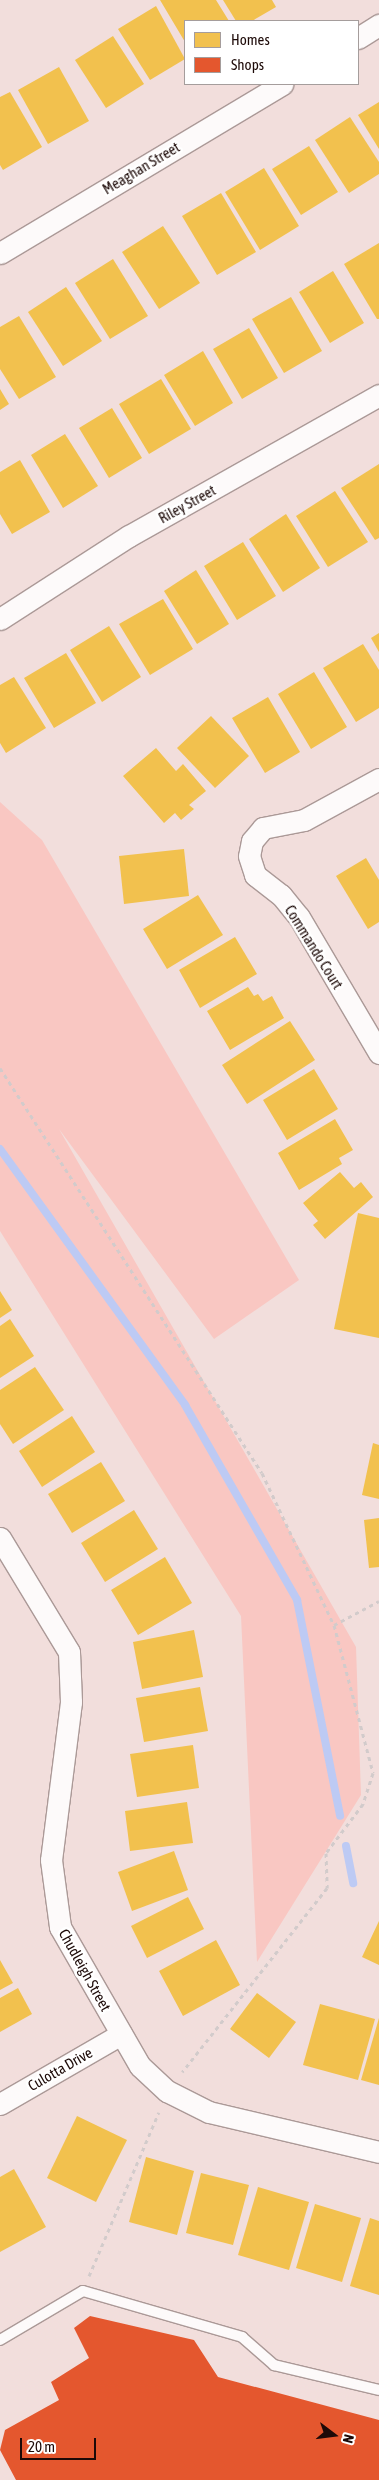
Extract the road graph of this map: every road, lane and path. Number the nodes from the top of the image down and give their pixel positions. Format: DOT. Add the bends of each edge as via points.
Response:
graph roads {
  1 [pos="379,25"];
  2 [pos="359,37"];
  3 [pos="280,85"];
  4 [pos="0,253"];
  5 [pos="379,395"];
  6 [pos="0,619"];
  7 [pos="379,779"];
  8 [pos="379,1053"];
  9 [pos="0,1068"];
  10 [pos="0,1538"];
  11 [pos="379,1600"];
  12 [pos="334,1625"];
  13 [pos="121,2034"];
  14 [pos="168,2091"];
  15 [pos="0,2104"];
  16 [pos="379,2152"];
  17 [pos="83,2290"];
  18 [pos="0,2340"];
  19 [pos="379,2390"];
  1 -- 2 [label="street"];
  3 -- 4 [label="street, Meaghan Street"];
  5 -- 6 [label="street, Riley Street" via="130,536"];
  7 -- 8 [label="street, Commando Court" via="304,820 263,828 252,841 248,856 255,875 281,896 299,917"];
  9 -- 12 [label="path" via="262,1473"];
  10 -- 13 [label="street, Chudleigh Street" via="69,1652 71,1702 51,1860 60,1927"];
  11 -- 12 [label="path"];
  12 -- 14 [label="path" via="373,1774 363,1804 326,1853 327,1888"];
  13 -- 14 [label="street, Chudleigh Street" via="140,2066"];
  13 -- 15 [label="street, Culotta Drive"];
  14 -- 16 [label="street, Chudleigh Street" via="210,2112"];
  14 -- 17 [label="path"];
  17 -- 18 [label="lane"];
  17 -- 19 [label="lane" via="242,2337 274,2364"];
}
